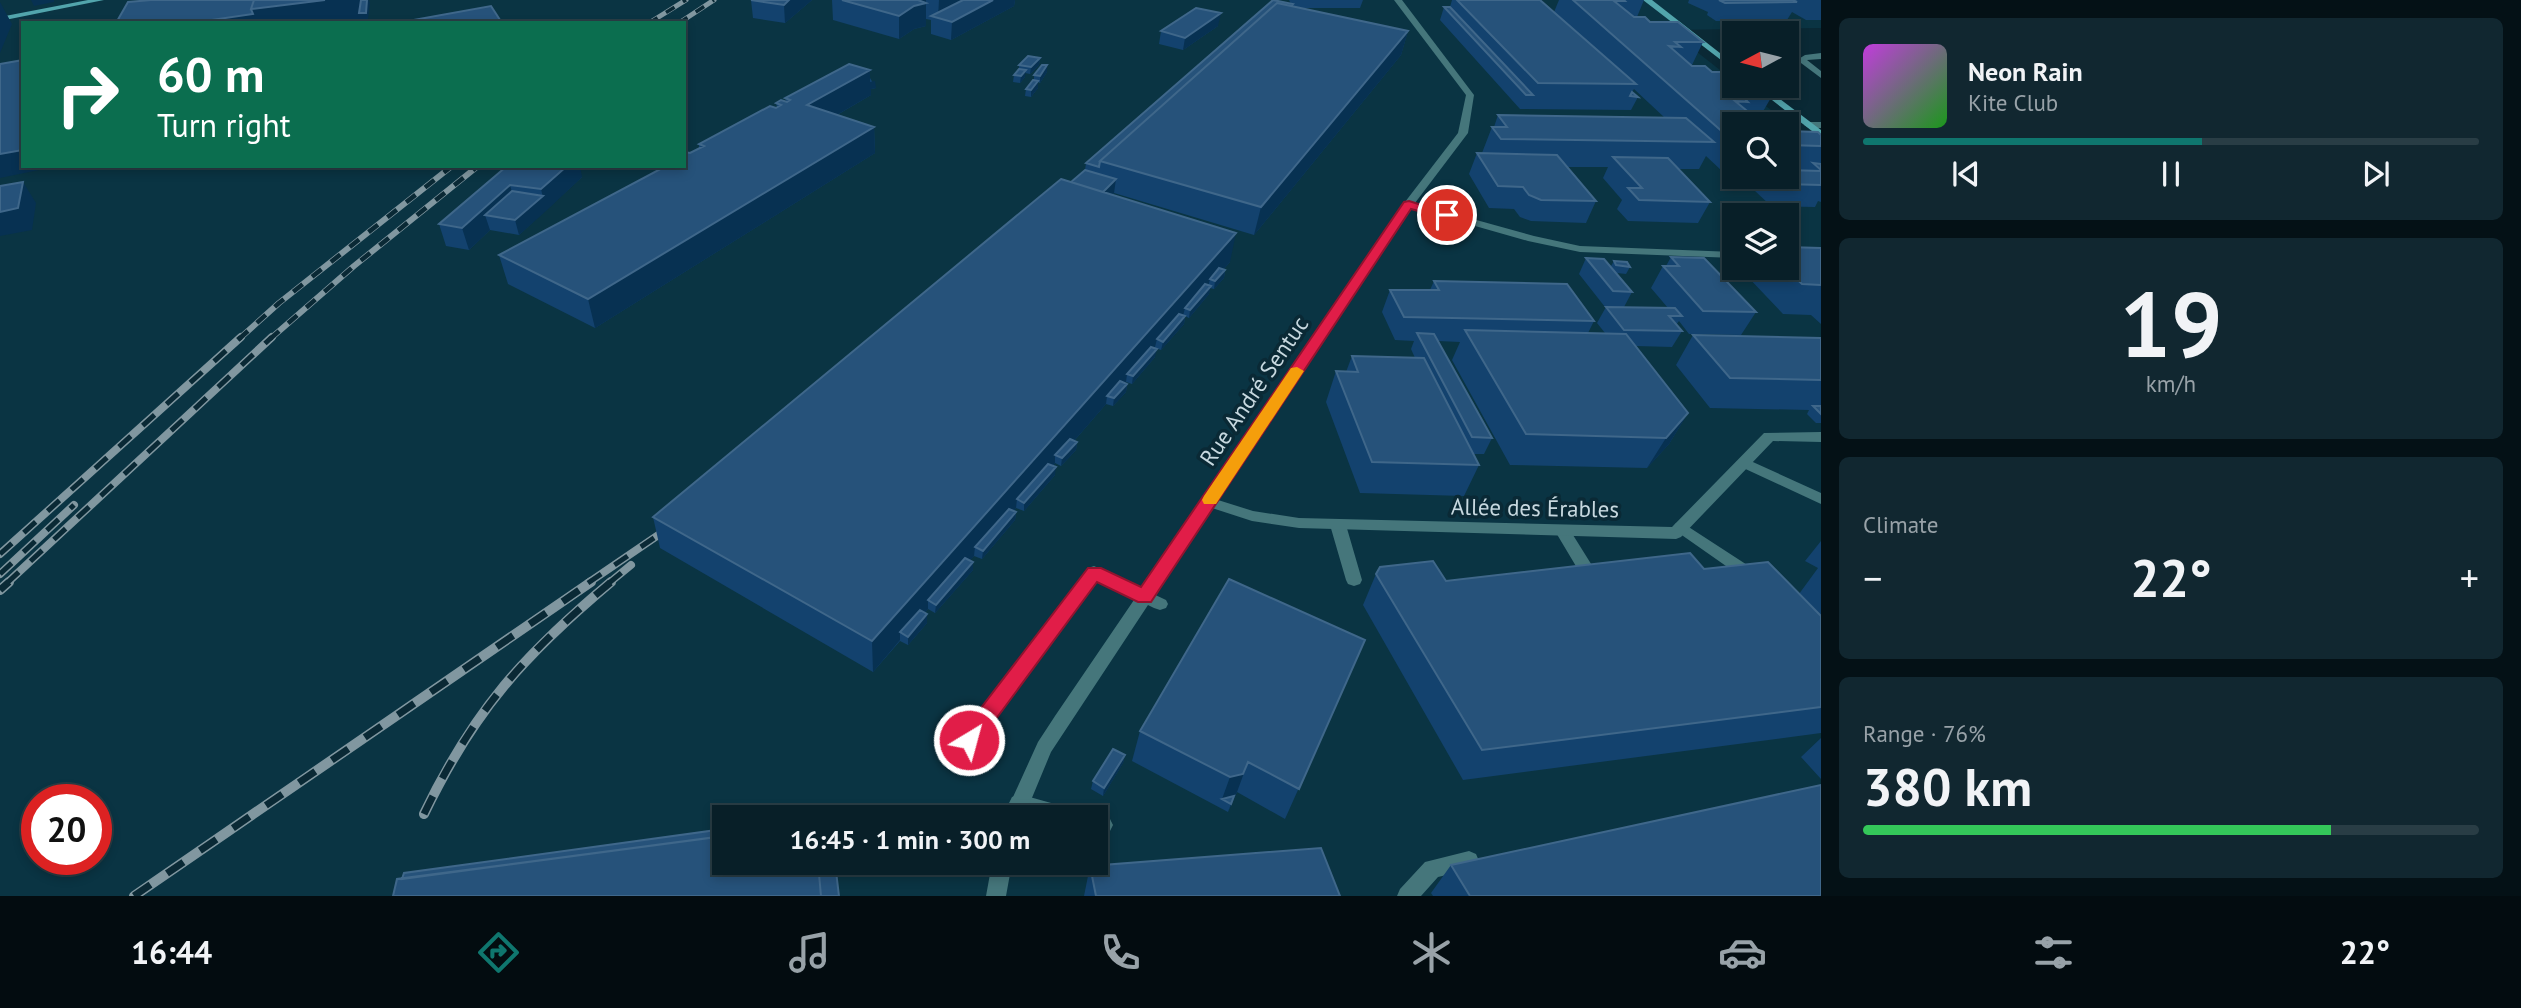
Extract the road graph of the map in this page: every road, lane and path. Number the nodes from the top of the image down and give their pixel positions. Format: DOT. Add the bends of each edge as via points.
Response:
graph roads {
  1 [pos="100,0"];
  2 [pos="1398,0"];
  3 [pos="1647,0"];
  4 [pos="1659,0"];
  5 [pos="0,19"];
  6 [pos="1722,49"];
  7 [pos="1821,56"];
  8 [pos="1722,59"];
  9 [pos="1821,75"];
  10 [pos="1774,98"];
  11 [pos="1787,98"];
  12 [pos="1821,124"];
  13 [pos="1809,125"];
  14 [pos="1821,135"];
  15 [pos="1409,204"];
  16 [pos="1722,255"];
  17 [pos="1821,436"];
  18 [pos="1744,463"];
  19 [pos="1821,499"];
  20 [pos="1209,502"];
  21 [pos="1338,525"];
  22 [pos="1681,527"];
  23 [pos="1563,531"];
  24 [pos="1591,579"];
  25 [pos="1354,580"];
  26 [pos="1768,590"];
  27 [pos="1152,601"];
  28 [pos="953,761"];
  29 [pos="1019,805"];
  30 [pos="1486,857"];
  31 [pos="1000,875"];
  32 [pos="996,896"];
  33 [pos="1407,896"];
  1 -- 5 [label="main road"];
  2 -- 15 [label="street, Rue André Sentuc" via="1470,95 1463,133"];
  3 -- 8 [label="main road"];
  4 -- 6 [label="main road"];
  7 -- 9 [label="street" via="1801,60"];
  10 -- 13 [label="main road"];
  11 -- 12 [label="main road"];
  12 -- 13 [label="street"];
  13 -- 14 [label="main road"];
  15 -- 16 [label="street" via="1580,249"];
  15 -- 20 [label="street, Rue André Sentuc"];
  17 -- 18 [label="street" via="1769,436"];
  18 -- 19 [label="street"];
  18 -- 22 [label="street"];
  20 -- 21 [label="street, Allée des Érables" via="1252,516"];
  20 -- 27 [label="street, Rue André Sentuc"];
  21 -- 23 [label="street, Allée des Érables"];
  21 -- 25 [label="street"];
  22 -- 23 [label="street, Allée des Érables" via="1676,533"];
  22 -- 26 [label="street" via="1740,565"];
  23 -- 24 [label="street"];
  27 -- 28 [label="street" via="1094,572"];
  27 -- 29 [label="street, Rue André Sentuc" via="1044,748"];
  30 -- 33 [label="street" via="1432,869"];
  31 -- 32 [label="street"];
}
